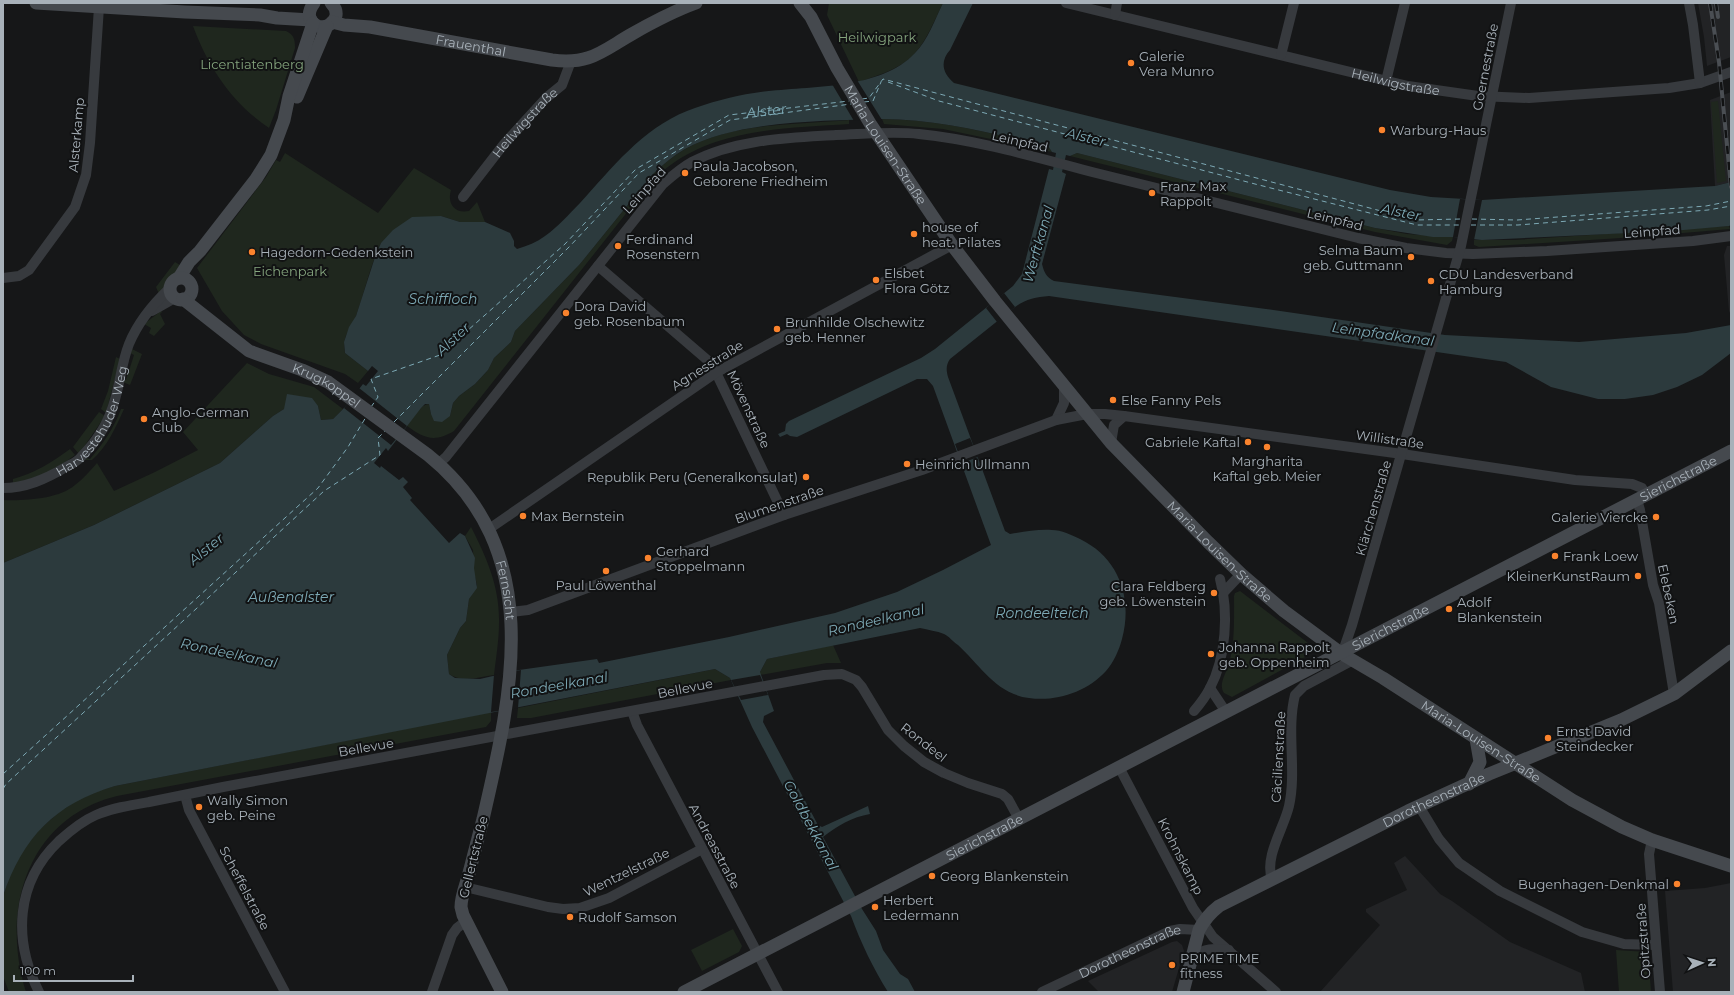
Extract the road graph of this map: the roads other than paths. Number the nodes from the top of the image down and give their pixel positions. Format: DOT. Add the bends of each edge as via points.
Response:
graph roads {
  1 [pos="36,3"];
  2 [pos="696,3"];
  3 [pos="800,3"];
  4 [pos="808,3"];
  5 [pos="1066,3"];
  6 [pos="1117,3"];
  7 [pos="1294,3"];
  8 [pos="1405,3"];
  9 [pos="1511,3"];
  10 [pos="1689,3"];
  11 [pos="61,4"];
  12 [pos="99,7"];
  13 [pos="333,13"];
  14 [pos="312,14"];
  15 [pos="1115,15"];
  16 [pos="811,17"];
  17 [pos="1281,55"];
  18 [pos="571,61"];
  19 [pos="1731,72"];
  20 [pos="1386,81"];
  21 [pos="1700,83"];
  22 [pos="1492,97"];
  23 [pos="284,120"];
  24 [pos="876,133"];
  25 [pos="463,197"];
  26 [pos="1731,236"];
  27 [pos="952,244"];
  28 [pos="1459,254"];
  29 [pos="598,266"];
  30 [pos="3,278"];
  31 [pos="181,289"];
  32 [pos="717,372"];
  33 [pos="1064,386"];
  34 [pos="1087,414"];
  35 [pos="1124,416"];
  36 [pos="1056,420"];
  37 [pos="1111,444"];
  38 [pos="1402,454"];
  39 [pos="1730,454"];
  40 [pos="438,464"];
  41 [pos="3,488"];
  42 [pos="1641,498"];
  43 [pos="784,515"];
  44 [pos="489,529"];
  45 [pos="1241,574"];
  46 [pos="1220,579"];
  47 [pos="1223,593"];
  48 [pos="512,612"];
  49 [pos="1731,651"];
  50 [pos="1347,657"];
  51 [pos="849,676"];
  52 [pos="1284,682"];
  53 [pos="1304,686"];
  54 [pos="1210,688"];
  55 [pos="1674,694"];
  56 [pos="632,711"];
  57 [pos="1194,711"];
  58 [pos="1226,712"];
  59 [pos="501,736"];
  60 [pos="1476,739"];
  61 [pos="1516,764"];
  62 [pos="1120,767"];
  63 [pos="1469,784"];
  64 [pos="185,795"];
  65 [pos="1419,806"];
  66 [pos="1019,819"];
  67 [pos="1652,840"];
  68 [pos="702,849"];
  69 [pos="1731,866"];
  70 [pos="1272,879"];
  71 [pos="465,887"];
  72 [pos="466,920"];
  73 [pos="1201,926"];
  74 [pos="1656,945"];
  75 [pos="1229,950"];
  76 [pos="758,954"];
  77 [pos="1191,957"];
  78 [pos="39,992"];
  79 [pos="285,992"];
  80 [pos="432,992"];
  81 [pos="502,992"];
  82 [pos="684,992"];
  83 [pos="778,992"];
  84 [pos="1042,992"];
  85 [pos="1183,992"];
  86 [pos="1276,992"];
  87 [pos="1660,992"];
  1 -- 11 [label="street"];
  2 -- 18 [label="street" via="652,23 598,55"];
  3 -- 16 [label="street"];
  4 -- 16 [label="street"];
  5 -- 15 [label="street, Heilwigstraße"];
  6 -- 15 [label="street"];
  7 -- 17 [label="street"];
  8 -- 20 [label="street"];
  9 -- 22 [label="street, Goernestraße"];
  10 -- 21 [label="street"];
  11 -- 12 [label="street"];
  12 -- 14 [label="street" via="260,15 277,12"];
  12 -- 30 [label="street, Alsterkamp" via="89,156 82,192 75,207 29,270 19,276"];
  13 -- 14 [label="street" via="319,26"];
  13 -- 18 [label="street, Frauenthal" via="344,25 370,27 552,60"];
  13 -- 23 [label="street, Harvestehuder Weg" via="295,102"];
  14 -- 23 [label="street, Harvestehuder Weg"];
  15 -- 17 [label="street, Heilwigstraße"];
  16 -- 24 [label="street, Maria-Louisen-Straße" via="844,80"];
  17 -- 20 [label="street, Heilwigstraße"];
  18 -- 25 [label="street, Heilwigstraße" via="562,85 546,98 504,144"];
  19 -- 21 [label="street, Heilwigstraße"];
  20 -- 22 [label="street, Heilwigstraße" via="1428,90"];
  21 -- 22 [label="street, Heilwigstraße" via="1661,89 1529,98"];
  22 -- 28 [label="street, Goernestraße"];
  23 -- 31 [label="street, Harvestehuder Weg" via="265,165 200,251"];
  24 -- 27 [label="street, Maria-Louisen-Straße"];
  24 -- 28 [label="street, Leinpfad" via="937,136 1059,163 1358,238 1406,248"];
  24 -- 29 [label="street, Leinpfad" via="798,137 762,142 722,150 691,163 663,184"];
  26 -- 28 [label="street, Leinpfad" via="1548,251"];
  27 -- 32 [label="street, Agnesstraße"];
  27 -- 33 [label="street, Maria-Louisen-Straße"];
  28 -- 38 [label="street, Klärchenstraße"];
  29 -- 32 [label="street, Mövenstraße" via="705,356"];
  29 -- 40 [label="street, Leinpfad"];
  31 -- 40 [label="street, Krugkoppel" via="208,318 249,351 328,382"];
  31 -- 41 [label="street, Harvestehuder Weg" via="155,303 132,338 124,358 108,422 80,459 52,476 31,484"];
  32 -- 43 [label="street, Mövenstraße"];
  32 -- 44 [label="street, Agnesstraße"];
  33 -- 34 [label="street, Maria-Louisen-Straße"];
  33 -- 36 [label="street" via="1064,403"];
  34 -- 35 [label="street, Willistraße"];
  34 -- 36 [label="street, Blumenstraße"];
  34 -- 37 [label="street, Maria-Louisen-Straße"];
  35 -- 37 [label="street" via="1114,425"];
  35 -- 38 [label="street, Willistraße"];
  36 -- 43 [label="street, Blumenstraße" via="959,456"];
  37 -- 45 [label="street, Maria-Louisen-Straße"];
  38 -- 42 [label="street, Willistraße" via="1575,480 1632,484 1642,488"];
  38 -- 50 [label="street, Klärchenstraße" via="1352,625"];
  39 -- 42 [label="street, Sierichstraße"];
  40 -- 44 [label="street, Fernsicht" via="471,500"];
  42 -- 50 [label="street, Sierichstraße"];
  42 -- 55 [label="street, Elebeken" via="1640,510"];
  43 -- 48 [label="street, Blumenstraße" via="528,610"];
  44 -- 48 [label="street, Fernsicht" via="505,572"];
  45 -- 47 [label="street"];
  45 -- 50 [label="street, Maria-Louisen-Straße" via="1284,611"];
  46 -- 47 [label="street"];
  47 -- 54 [label="street" via="1224,636"];
  48 -- 59 [label="street, Fernsicht" via="506,710"];
  49 -- 55 [label="street, Dorotheenstraße"];
  50 -- 52 [label="street, Sierichstraße"];
  50 -- 53 [label="street, Sierichstraße"];
  50 -- 60 [label="street, Maria-Louisen-Straße"];
  51 -- 56 [label="street, Bellevue" via="831,674"];
  51 -- 66 [label="street, Rondeel" via="862,687 888,730 904,746 924,762 944,773 1002,794"];
  52 -- 53 [label="street"];
  52 -- 58 [label="street, Sierichstraße"];
  53 -- 70 [label="street, Cäcilienstraße" via="1294,699 1291,796 1269,862"];
  54 -- 57 [label="street"];
  54 -- 58 [label="street"];
  55 -- 61 [label="street, Dorotheenstraße" via="1621,720"];
  56 -- 59 [label="street, Bellevue"];
  56 -- 68 [label="street, Andreasstraße"];
  58 -- 62 [label="street, Sierichstraße"];
  59 -- 64 [label="street, Bellevue"];
  59 -- 71 [label="street, Gellertstraße"];
  60 -- 61 [label="street, Maria-Louisen-Straße"];
  60 -- 63 [label="street" via="1480,762"];
  61 -- 63 [label="street, Dorotheenstraße"];
  61 -- 67 [label="street, Maria-Louisen-Straße" via="1593,812"];
  62 -- 66 [label="street, Sierichstraße"];
  62 -- 73 [label="street, Krohnskamp"];
  63 -- 65 [label="street, Dorotheenstraße"];
  64 -- 78 [label="street, Bellevue" via="96,815 77,826 48,853 31,880 22,916 25,957"];
  64 -- 79 [label="street, Scheffelstraße" via="189,810"];
  65 -- 70 [label="street, Dorotheenstraße"];
  65 -- 74 [label="street" via="1438,839 1459,863 1500,892 1582,932 1624,944"];
  66 -- 76 [label="street, Sierichstraße"];
  67 -- 69 [label="street, Maria-Louisen-Straße"];
  67 -- 74 [label="street, Opitzstraße" via="1649,854"];
  68 -- 71 [label="street, Wentzelstraße" via="609,898 580,908 548,907"];
  68 -- 76 [label="street, Andreasstraße"];
  70 -- 73 [label="street, Dorotheenstraße" via="1219,906"];
  71 -- 72 [label="street, Gellertstraße" via="461,907"];
  72 -- 80 [label="street" via="452,935"];
  72 -- 81 [label="street, Gellertstraße"];
  73 -- 75 [label="street, Krohnskamp"];
  73 -- 77 [label="street"];
  73 -- 84 [label="street, Dorotheenstraße" via="1170,931"];
  74 -- 87 [label="street, Opitzstraße"];
  75 -- 77 [label="street" via="1209,949"];
  75 -- 86 [label="street, Krohnskamp"];
  76 -- 82 [label="street, Sierichstraße"];
  76 -- 83 [label="street, Andreasstraße"];
  77 -- 85 [label="street"];
}
